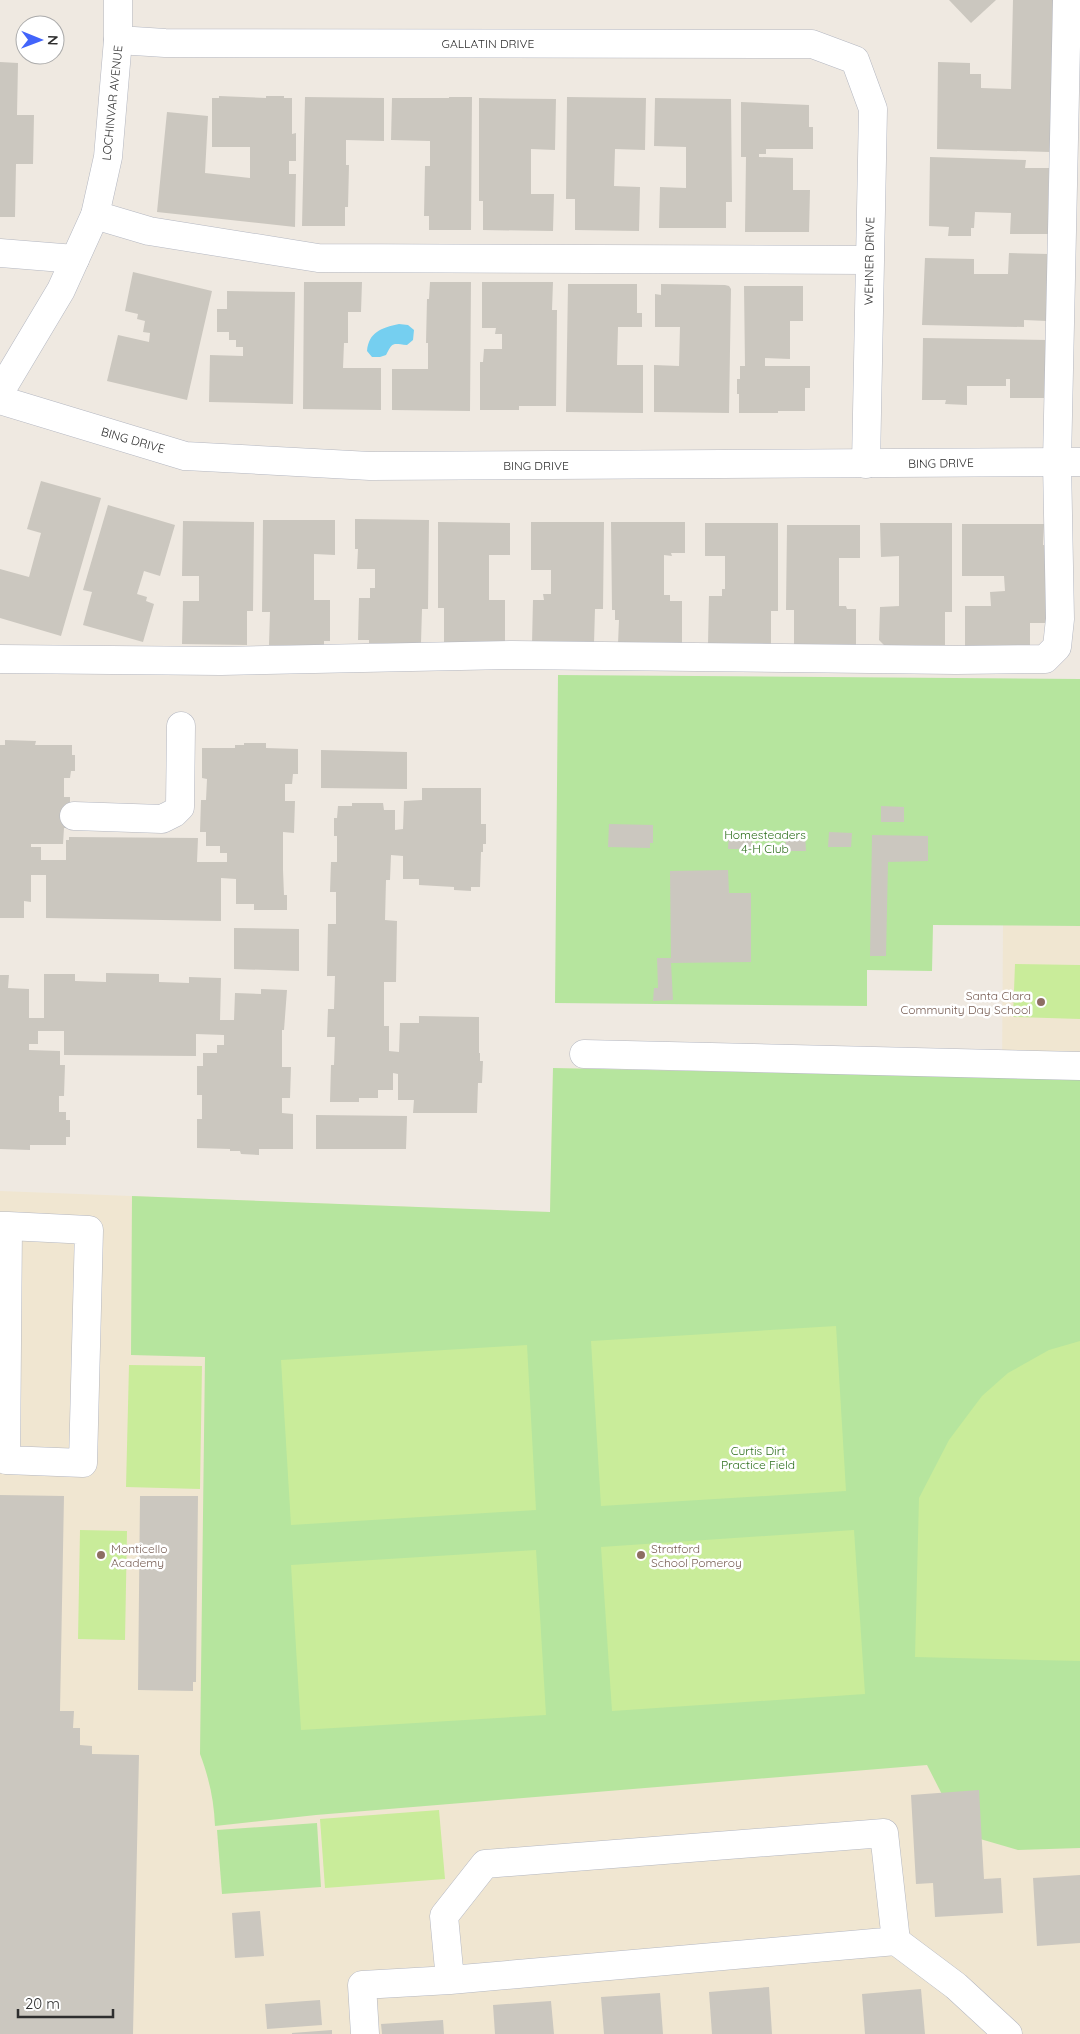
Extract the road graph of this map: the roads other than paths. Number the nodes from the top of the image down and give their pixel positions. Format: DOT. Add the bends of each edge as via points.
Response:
graph roads {
  1 [pos="118,0"];
  2 [pos="1067,0"];
  3 [pos="118,40"];
  4 [pos="855,60"];
  5 [pos="95,215"];
  6 [pos="0,253"];
  7 [pos="75,259"];
  8 [pos="869,260"];
  9 [pos="0,392"];
  10 [pos="0,400"];
  11 [pos="1069,462"];
  12 [pos="866,464"];
  13 [pos="0,659"];
  14 [pos="180,726"];
  15 [pos="74,816"];
  16 [pos="584,1054"];
  17 [pos="1080,1066"];
  18 [pos="4,1226"];
  19 [pos="896,1941"];
  20 [pos="450,1980"];
  21 [pos="365,2034"];
  22 [pos="1008,2034"];
  1 -- 3 [label="street, LOCHINVAR AVENUE"];
  2 -- 11 [label="street"];
  3 -- 4 [label="street, GALLATIN DRIVE" via="165,43 812,44"];
  3 -- 5 [label="street, LOCHINVAR AVENUE" via="108,157"];
  4 -- 8 [label="street, WEHNER DRIVE" via="873,109"];
  5 -- 7 [label="street, LOCHINVAR AVENUE"];
  5 -- 8 [label="street" via="149,231 318,258"];
  6 -- 7 [label="street"];
  7 -- 9 [label="street, LOCHINVAR AVENUE" via="62,290"];
  8 -- 12 [label="street, WEHNER DRIVE"];
  10 -- 12 [label="street, BING DRIVE" via="185,456 370,466"];
  11 -- 12 [label="street, BING DRIVE"];
  11 -- 13 [label="street" via="1057,647 1045,659 512,655 222,661"];
  14 -- 15 [label="street" via="180,807 174,813 162,819"];
  16 -- 17 [label="street"];
  18 -- 18 [label="street" via="6,1460 83,1463 88,1230"];
  19 -- 20 [label="street"];
  19 -- 20 [label="street" via="884,1834 485,1864 444,1916"];
  19 -- 22 [label="street" via="956,1986"];
  20 -- 21 [label="street" via="362,1985"];
}
